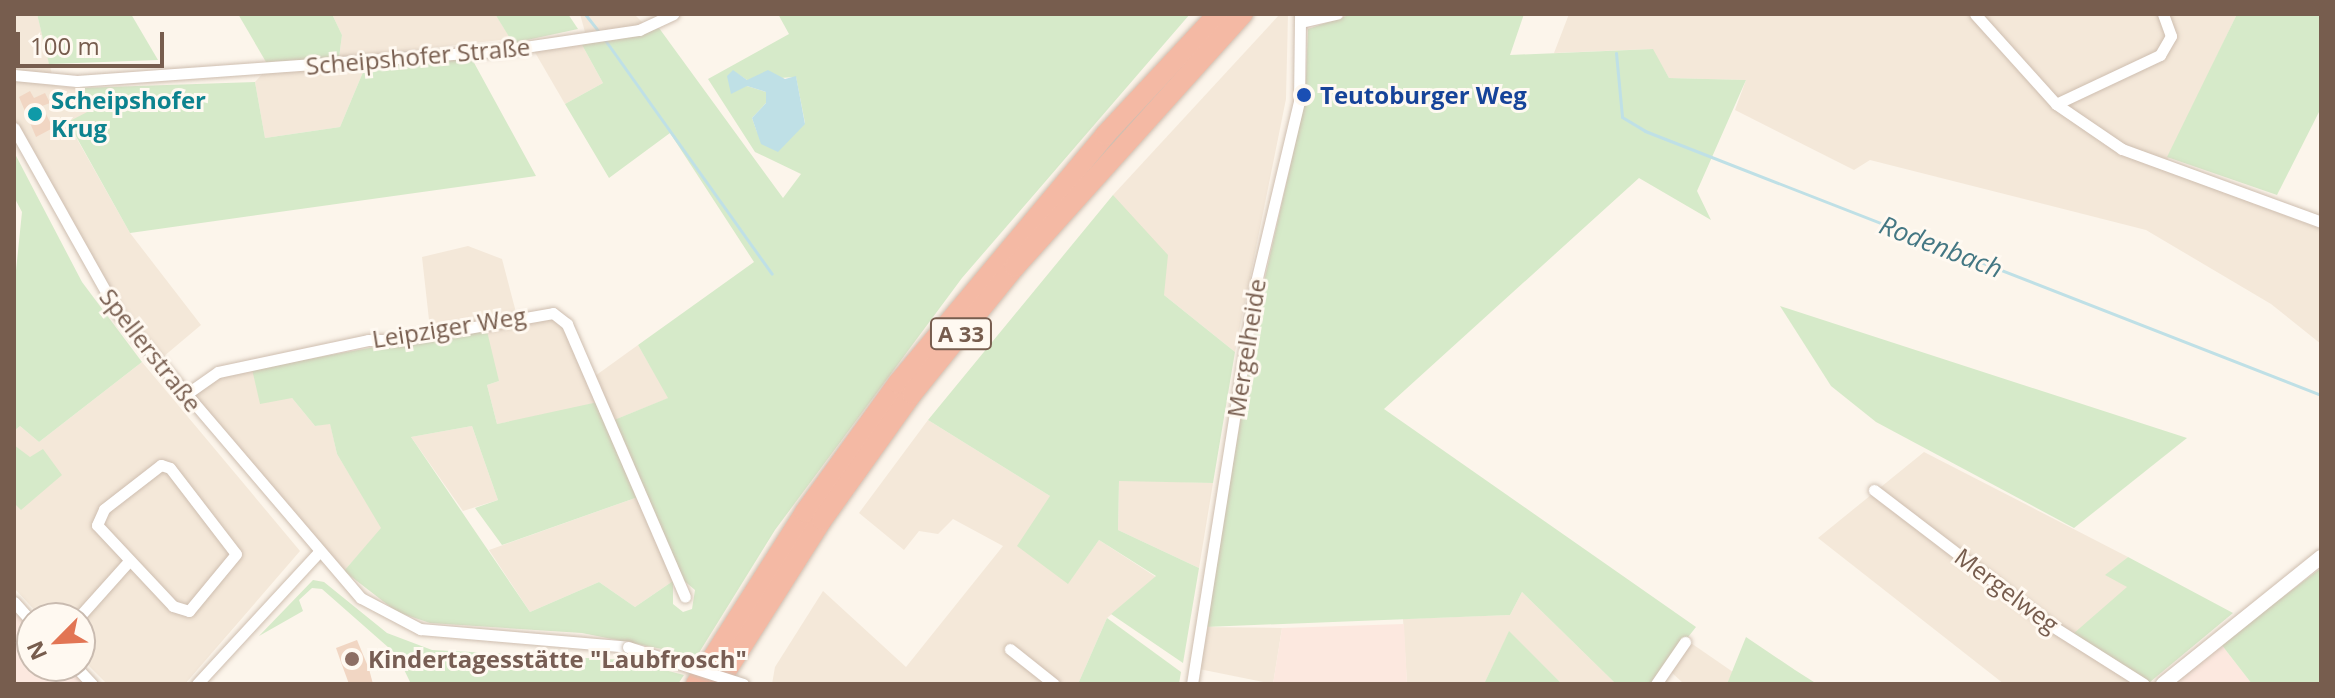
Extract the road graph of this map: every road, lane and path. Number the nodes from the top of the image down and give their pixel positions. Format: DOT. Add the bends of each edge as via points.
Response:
graph roads {
  1 [pos="674,14"];
  2 [pos="1218,14"];
  3 [pos="1243,14"];
  4 [pos="1337,14"];
  5 [pos="1975,14"];
  6 [pos="2163,14"];
  7 [pos="1301,18"];
  8 [pos="14,75"];
  9 [pos="2056,104"];
  10 [pos="14,128"];
  11 [pos="2321,222"];
  12 [pos="185,395"];
  13 [pos="1874,490"];
  14 [pos="318,553"];
  15 [pos="2321,557"];
  16 [pos="129,561"];
  17 [pos="685,597"];
  18 [pos="92,602"];
  19 [pos="1685,642"];
  20 [pos="1010,649"];
  21 [pos="197,684"];
  22 [pos="696,684"];
  23 [pos="718,684"];
  24 [pos="743,684"];
  25 [pos="1054,684"];
  26 [pos="1192,684"];
  27 [pos="1656,684"];
  28 [pos="2144,684"];
  29 [pos="2163,684"];
  1 -- 8 [label="street, Scheipshofer Straße" via="639,30 484,53 77,81"];
  2 -- 22 [label="highway, A 33" via="1065,180 898,383 805,512"];
  3 -- 23 [label="highway, A 33" via="1024,255 912,394 822,520"];
  4 -- 7 [label="street"];
  5 -- 9 [label="street"];
  6 -- 9 [label="street" via="2171,36 2160,55"];
  7 -- 26 [label="street, Mergelheide" via="1299,101 1256,282"];
  9 -- 11 [label="street" via="2122,149"];
  10 -- 12 [label="street, Spellerstraße" via="98,283"];
  12 -- 14 [label="street, Spellerstraße"];
  12 -- 17 [label="street, Leipziger Weg" via="218,372 368,340 553,313 573,338"];
  13 -- 28 [label="street, Mergelweg" via="2049,624"];
  14 -- 21 [label="street"];
  14 -- 24 [label="street, Spellerstraße, bridge" via="361,598 420,629 628,647"];
  15 -- 29 [label="street"];
  16 -- 16 [label="street" via="181,612 195,605 236,554 170,468 161,465 98,518 101,531"];
  16 -- 18 [label="street"];
  19 -- 27 [label="street"];
  20 -- 25 [label="street"];
}
